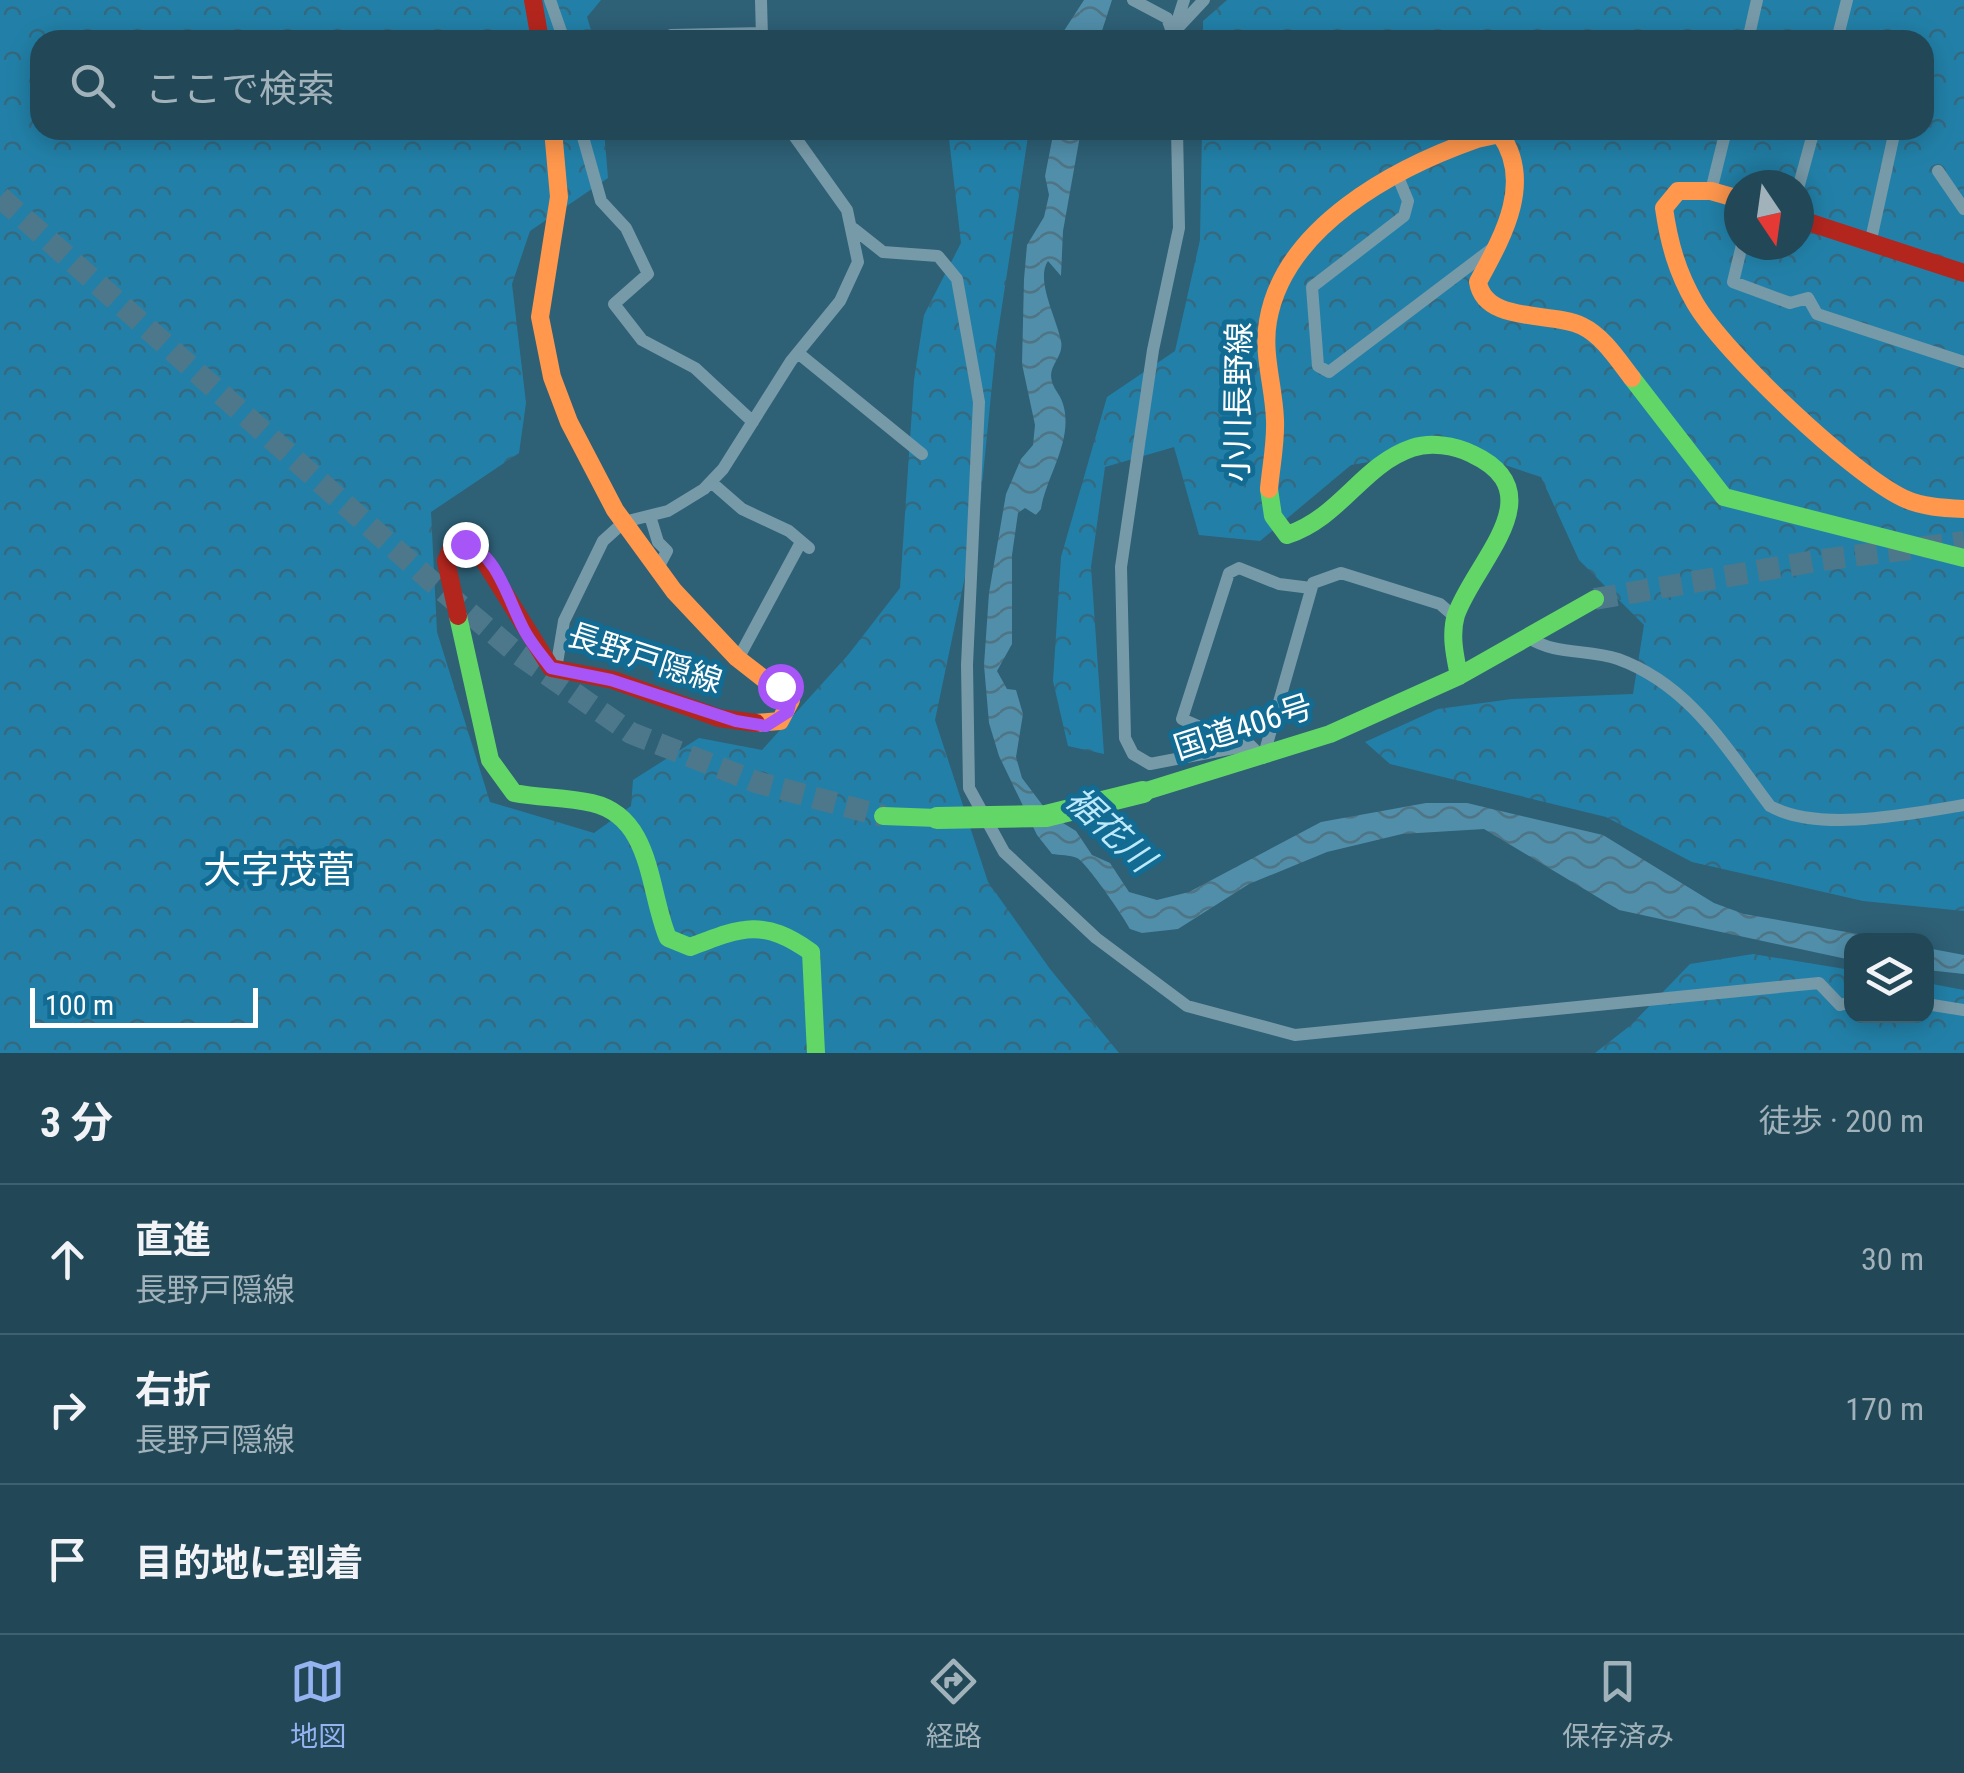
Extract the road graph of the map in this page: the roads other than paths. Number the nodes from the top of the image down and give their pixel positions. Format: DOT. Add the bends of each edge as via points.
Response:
graph roads {
  1 [pos="533,0"];
  2 [pos="550,0"];
  3 [pos="761,0"];
  4 [pos="1133,0"];
  5 [pos="1184,0"];
  6 [pos="1204,0"];
  7 [pos="1757,0"];
  8 [pos="1847,0"];
  9 [pos="538,30"];
  10 [pos="560,30"];
  11 [pos="762,30"];
  12 [pos="1172,30"];
  13 [pos="1176,30"];
  14 [pos="1180,30"];
  15 [pos="1750,30"];
  16 [pos="1840,30"];
  17 [pos="554,140"];
  18 [pos="584,140"];
  19 [pos="798,140"];
  20 [pos="1177,140"];
  21 [pos="1466,140"];
  22 [pos="1506,140"];
  23 [pos="1724,140"];
  24 [pos="1811,140"];
  25 [pos="1894,140"];
  26 [pos="1803,170"];
  27 [pos="1938,171"];
  28 [pos="1398,177"];
  29 [pos="1711,191"];
  30 [pos="1724,195"];
  31 [pos="1964,209"];
  32 [pos="1814,224"];
  33 [pos="854,228"];
  34 [pos="1870,244"];
  35 [pos="1495,247"];
  36 [pos="1739,260"];
  37 [pos="1964,273"];
  38 [pos="798,352"];
  39 [pos="1964,362"];
  40 [pos="753,422"];
  41 [pos="922,454"];
  42 [pos="711,482"];
  43 [pos="1964,509"];
  44 [pos="650,516"];
  45 [pos="624,522"];
  46 [pos="1964,558"];
  47 [pos="658,568"];
  48 [pos="1311,588"];
  49 [pos="1596,599"];
  50 [pos="1456,617"];
  51 [pos="1529,638"];
  52 [pos="738,658"];
  53 [pos="556,669"];
  54 [pos="1458,676"];
  55 [pos="1241,745"];
  56 [pos="1263,758"];
  57 [pos="1964,805"];
  58 [pos="882,816"];
  59 [pos="1844,1003"];
  60 [pos="1934,1005"];
  61 [pos="1964,1010"];
  62 [pos="816,1053"];
  1 -- 9 [label="main road"];
  2 -- 10 [label="street"];
  3 -- 11 [label="street"];
  4 -- 12 [label="street" via="1167,18"];
  5 -- 13 [label="street"];
  6 -- 14 [label="street"];
  7 -- 15 [label="street"];
  8 -- 16 [label="street"];
  17 -- 45 [label="main road, 長野戸隠線" via="558,204 538,293 542,336 578,440"];
  18 -- 40 [label="street" via="601,201 626,228 648,274 614,304 642,340 695,368"];
  19 -- 33 [label="street"];
  20 -- 55 [label="street" via="1180,228 1153,350 1121,568 1125,738 1150,764"];
  21 -- 28 [label="main road, 小川長野線"];
  22 -- 35 [label="main road, 小川長野線" via="1518,169"];
  23 -- 29 [label="street"];
  24 -- 26 [label="street"];
  25 -- 34 [label="street"];
  27 -- 31 [label="street"];
  28 -- 35 [label="street" via="1408,201 1404,216 1312,287 1318,366 1329,372"];
  28 -- 50 [label="main road, 小川長野線" via="1318,226 1276,290 1267,324 1276,417 1268,505 1288,536 1338,513 1357,488 1409,449 1434,444 1488,459 1512,503 1504,532"];
  29 -- 30 [label="main road"];
  29 -- 43 [label="main road" via="1678,191 1664,208 1666,245 1681,282 1718,337 1902,498"];
  32 -- 34 [label="main road"];
  33 -- 38 [label="street" via="858,262"];
  33 -- 59 [label="street" via="883,252 938,256 958,279 979,402 967,665 969,788 1004,852 1096,938 1187,1006 1294,1035 1820,983"];
  34 -- 37 [label="main road"];
  35 -- 46 [label="main road, 小川長野線" via="1478,282 1480,294 1506,312 1582,326 1608,347 1724,497"];
  36 -- 39 [label="street" via="1734,282 1790,302 1808,298 1817,314"];
  38 -- 40 [label="street"];
  38 -- 41 [label="street"];
  40 -- 42 [label="street"];
  42 -- 44 [label="street"];
  42 -- 52 [label="street" via="742,509 805,545"];
  44 -- 45 [label="street"];
  44 -- 47 [label="street" via="667,551"];
  45 -- 47 [label="main road, 長野戸隠線"];
  45 -- 53 [label="street" via="603,541 564,621"];
  47 -- 52 [label="main road, 長野戸隠線"];
  48 -- 50 [label="street" via="1341,573 1440,604"];
  48 -- 55 [label="street" via="1239,568 1229,572 1182,719"];
  48 -- 56 [label="street"];
  49 -- 51 [label="main road, 国道406号"];
  50 -- 54 [label="main road, 小川長野線"];
  51 -- 54 [label="main road, 国道406号"];
  51 -- 57 [label="street" via="1544,648 1596,652 1672,686 1770,806 1790,818 1859,818"];
  52 -- 53 [label="main road, 長野戸隠線" via="791,700 780,721 736,721"];
  53 -- 62 [label="main road, 長野戸隠線" via="527,636 475,546 451,549 449,585 490,760 514,793 609,808 635,831 668,938 690,948 739,928 775,927 811,952"];
  54 -- 56 [label="main road, 国道406号"];
  55 -- 56 [label="street"];
  56 -- 58 [label="main road, 国道406号, bridge" via="1046,816"];
  60 -- 61 [label="street"];
}
